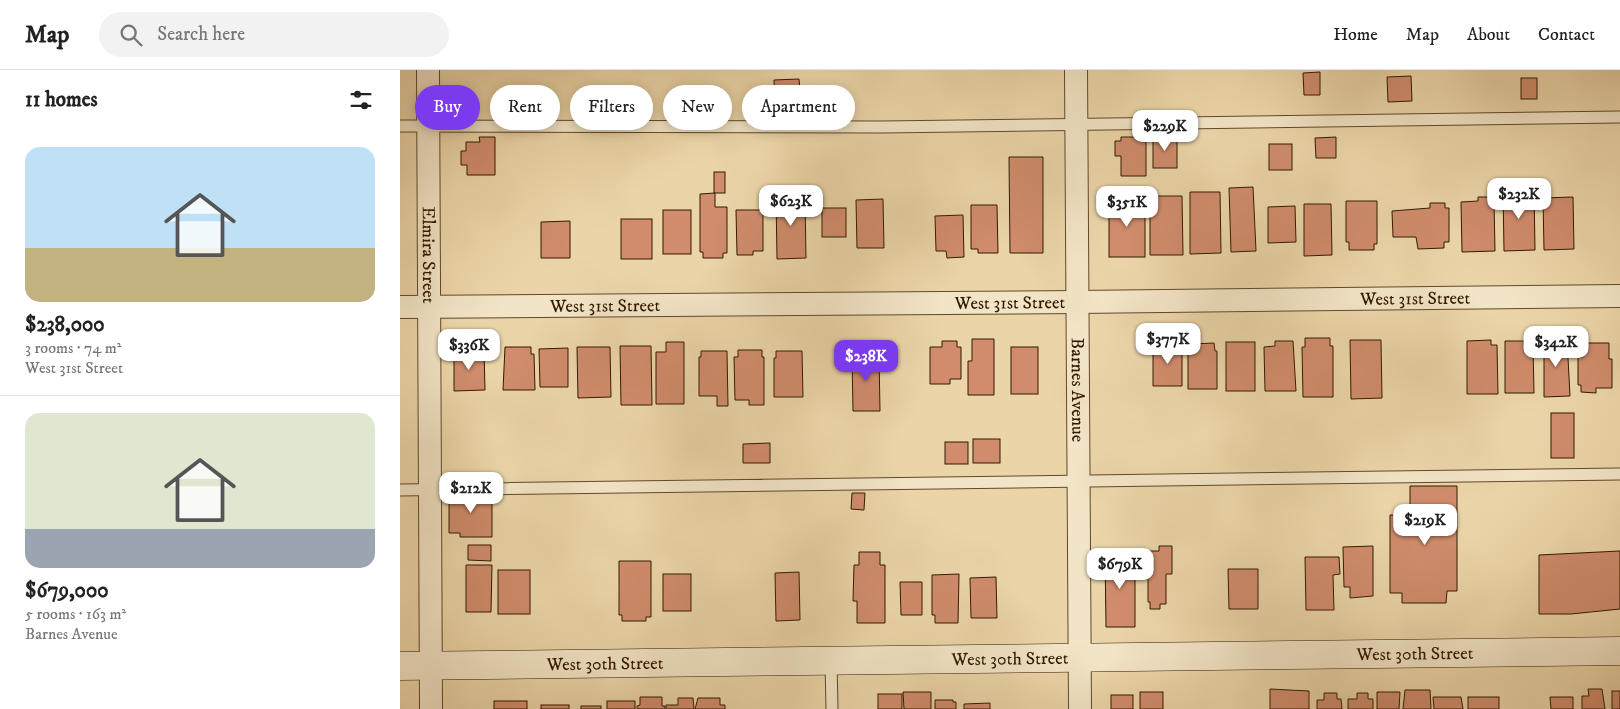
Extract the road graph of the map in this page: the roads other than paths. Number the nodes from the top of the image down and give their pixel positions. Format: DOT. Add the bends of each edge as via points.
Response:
graph roads {
  1 [pos="428,70"];
  2 [pos="1076,70"];
  3 [pos="428,85"];
  4 [pos="1620,117"];
  5 [pos="1076,123"];
  6 [pos="400,126"];
  7 [pos="415,126"];
  8 [pos="480,126"];
  9 [pos="428,130"];
  10 [pos="1620,296"];
  11 [pos="1077,302"];
  12 [pos="429,306"];
  13 [pos="400,307"];
  14 [pos="1620,474"];
  15 [pos="1078,480"];
  16 [pos="400,490"];
  17 [pos="430,490"];
  18 [pos="1620,651"];
  19 [pos="1080,658"];
  20 [pos="831,661"];
  21 [pos="400,666"];
  22 [pos="431,666"];
  23 [pos="431,709"];
  24 [pos="832,709"];
  25 [pos="1080,709"];
  1 -- 3 [label="street, Elmira Street"];
  2 -- 5 [label="street, Barnes Avenue"];
  4 -- 5 [label="lane"];
  5 -- 8 [label="lane" via="882,127"];
  5 -- 11 [label="street, Barnes Avenue"];
  6 -- 7 [label="lane"];
  9 -- 12 [label="street, Elmira Street"];
  10 -- 11 [label="street, West 31st Street"];
  11 -- 12 [label="street, West 31st Street"];
  11 -- 15 [label="street, Barnes Avenue"];
  12 -- 13 [label="street, West 31st Street"];
  12 -- 17 [label="street, Elmira Street"];
  14 -- 15 [label="lane"];
  15 -- 17 [label="lane"];
  15 -- 19 [label="street, Barnes Avenue"];
  16 -- 17 [label="lane"];
  17 -- 22 [label="street, Elmira Street"];
  18 -- 19 [label="main road, West 30th Street"];
  19 -- 20 [label="main road, West 30th Street"];
  19 -- 25 [label="street, Barnes Avenue"];
  20 -- 22 [label="main road, West 30th Street"];
  20 -- 24 [label="lane"];
  21 -- 22 [label="main road, West 30th Street"];
  22 -- 23 [label="street, Elmira Street"];
}
